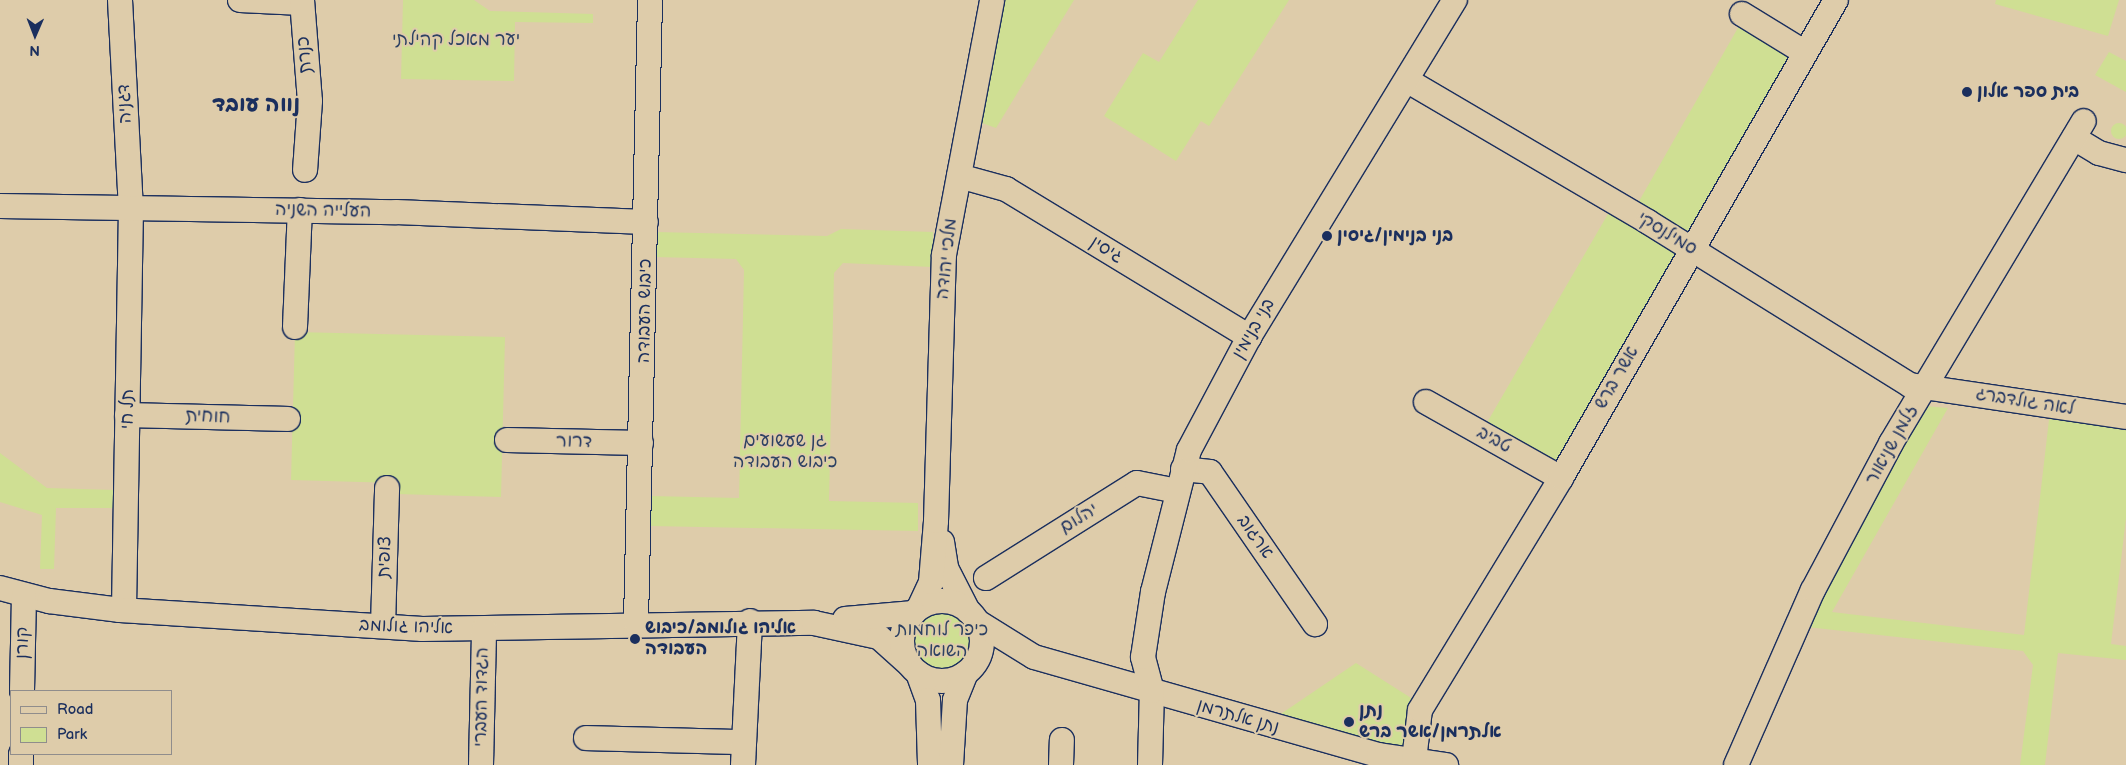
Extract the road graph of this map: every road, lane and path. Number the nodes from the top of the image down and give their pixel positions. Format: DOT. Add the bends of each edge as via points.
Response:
graph roads {
  1 [pos="120,0"];
  2 [pos="240,0"];
  3 [pos="650,0"];
  4 [pos="992,0"];
  5 [pos="1455,0"];
  6 [pos="1836,0"];
  7 [pos="302,1"];
  8 [pos="1742,14"];
  9 [pos="1804,52"];
  10 [pos="1408,81"];
  11 [pos="2126,160"];
  12 [pos="305,170"];
  13 [pos="959,176"];
  14 [pos="0,206"];
  15 [pos="131,208"];
  16 [pos="300,210"];
  17 [pos="646,222"];
  18 [pos="1691,248"];
  19 [pos="295,327"];
  20 [pos="1249,337"];
  21 [pos="1925,387"];
  22 [pos="1426,402"];
  23 [pos="128,415"];
  24 [pos="2126,417"];
  25 [pos="288,419"];
  26 [pos="507,440"];
  27 [pos="641,443"];
  28 [pos="1562,478"];
  29 [pos="1180,480"];
  30 [pos="387,488"];
  31 [pos="936,521"];
  32 [pos="986,578"];
  33 [pos="0,588"];
  34 [pos="24,595"];
  35 [pos="124,610"];
  36 [pos="916,611"];
  37 [pos="972,616"];
  38 [pos="750,621"];
  39 [pos="636,622"];
  40 [pos="814,623"];
  41 [pos="1315,624"];
  42 [pos="383,626"];
  43 [pos="484,629"];
  44 [pos="1034,657"];
  45 [pos="914,669"];
  46 [pos="970,669"];
  47 [pos="22,690"];
  48 [pos="1152,691"];
  49 [pos="586,738"];
  50 [pos="1062,740"];
  51 [pos="744,742"];
  52 [pos="1376,760"];
  53 [pos="1414,760"];
  54 [pos="481,765"];
  55 [pos="743,765"];
  56 [pos="930,765"];
  57 [pos="952,765"];
  58 [pos="1061,765"];
  59 [pos="1150,765"];
  60 [pos="1446,765"];
  61 [pos="1736,765"];
  1 -- 15 [label="street, דגניה"];
  2 -- 7 [label="street"];
  3 -- 17 [label="street, כיבוש העבודה"];
  4 -- 13 [label="street, מלכי יהודה"];
  5 -- 10 [label="street, בני בנימין"];
  6 -- 9 [label="street, אשר ברש"];
  7 -- 12 [label="street, כנרת" via="310,101"];
  8 -- 9 [label="street"];
  9 -- 18 [label="street, אשר ברש"];
  10 -- 18 [label="street, סמילנסקי"];
  10 -- 20 [label="street, בני בנימין"];
  11 -- 21 [label="street, זלמן שניאור" via="2099,153 2079,130"];
  13 -- 20 [label="street, גיסין" via="1006,189"];
  13 -- 31 [label="street, מלכי יהודה" via="944,254"];
  14 -- 15 [label="street, העלייה השניה"];
  15 -- 16 [label="street, העלייה השניה"];
  15 -- 23 [label="street, תל חי"];
  16 -- 17 [label="street, העלייה השניה"];
  16 -- 19 [label="street"];
  17 -- 27 [label="street, כיבוש העבודה"];
  18 -- 21 [label="street, סמילנסקי" via="1910,385"];
  18 -- 28 [label="street, אשר ברש"];
  20 -- 29 [label="street, בני בנימין"];
  21 -- 24 [label="street, לאה גולדברג"];
  21 -- 61 [label="street, זלמן שניאור" via="1813,590"];
  22 -- 28 [label="street, טביב"];
  23 -- 25 [label="street, חוחית"];
  23 -- 35 [label="street, תל חי"];
  26 -- 27 [label="street, דרור"];
  27 -- 39 [label="street, כיבוש העבודה"];
  28 -- 53 [label="street, אשר ברש" via="1420,710"];
  29 -- 32 [label="street, יהלום" via="1137,483"];
  29 -- 41 [label="street, ארגוב" via="1210,472"];
  29 -- 48 [label="street, בני בנימין" via="1153,592 1143,657"];
  30 -- 42 [label="street, צופית"];
  31 -- 36 [label="street, מלכי יהודה" via="931,582"];
  31 -- 37 [label="street, מלכי יהודה" via="946,568"];
  33 -- 34 [label="street, אליהו גולומב"];
  34 -- 35 [label="street, אליהו גולומב"];
  34 -- 47 [label="street, קורן"];
  35 -- 42 [label="street, אליהו גולומב"];
  36 -- 37 [label="street" via="942,601"];
  36 -- 40 [label="street, אליהו גולומב"];
  36 -- 45 [label="street" via="902,640"];
  37 -- 44 [label="street, נתן אלתרמן"];
  37 -- 46 [label="street" via="982,646"];
  38 -- 39 [label="street, אליהו גולומב"];
  38 -- 40 [label="street, אליהו גולומב"];
  38 -- 51 [label="street"];
  39 -- 43 [label="street, אליהו גולומב"];
  40 -- 45 [label="street, אליהו גולומב" via="879,637"];
  42 -- 43 [label="street, אליהו גולומב"];
  43 -- 54 [label="street, הגדוד העברי"];
  44 -- 46 [label="street, נתן אלתרמן" via="996,658"];
  44 -- 48 [label="street, נתן אלתרמן"];
  45 -- 46 [label="street" via="943,681"];
  45 -- 56 [label="street" via="928,700"];
  46 -- 57 [label="street" via="955,700"];
  48 -- 52 [label="street, נתן אלתרמן"];
  48 -- 59 [label="street, בני בנימין"];
  49 -- 51 [label="street"];
  50 -- 58 [label="street"];
  51 -- 55 [label="street"];
  52 -- 53 [label="street, נתן אלתרמן"];
  53 -- 60 [label="street, נתן אלתרמן"];
}
